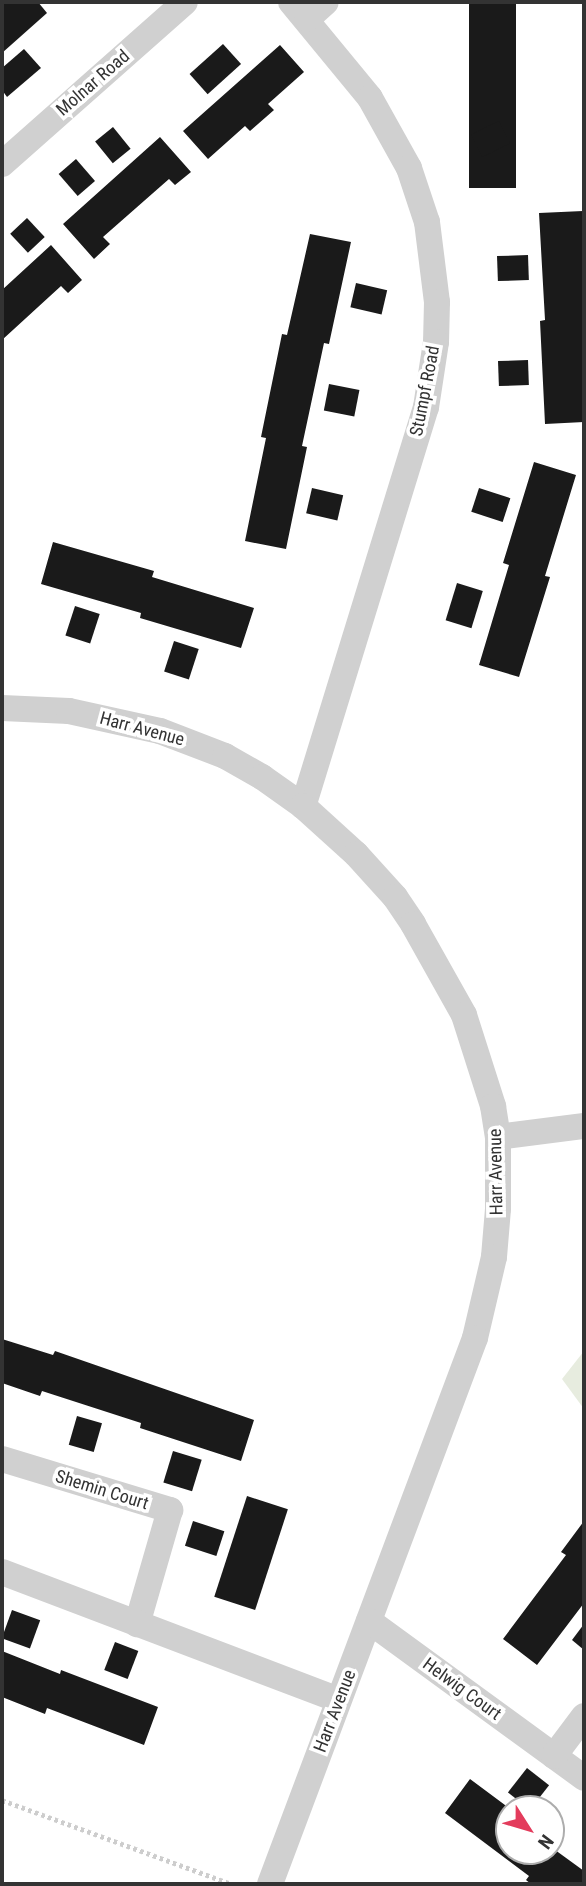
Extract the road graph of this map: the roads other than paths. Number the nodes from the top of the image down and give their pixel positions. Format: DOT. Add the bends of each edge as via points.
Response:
graph roads {
  1 [pos="185,2"];
  2 [pos="308,7"];
  3 [pos="2,164"];
  4 [pos="2,708"];
  5 [pos="303,806"];
  6 [pos="584,1126"];
  7 [pos="498,1137"];
  8 [pos="2,1460"];
  9 [pos="2,1573"];
  10 [pos="369,1621"];
  11 [pos="137,1624"];
  12 [pos="339,1700"];
  13 [pos="584,1716"];
  14 [pos="554,1756"];
  15 [pos="584,1778"];
  16 [pos="270,1884"];
  1 -- 3 [label="street, Molnar Road"];
  2 -- 5 [label="street, Stumpf Road" via="370,98 409,168 427,222 437,302 426,407"];
  4 -- 5 [label="street, Harr Avenue" via="69,711 160,732 225,756"];
  5 -- 7 [label="street, Harr Avenue" via="356,854 395,898 437,962 477,1049"];
  6 -- 7 [label="street"];
  7 -- 10 [label="street, Harr Avenue" via="494,1257 478,1327"];
  8 -- 11 [label="street, Shemin Court" via="170,1510"];
  9 -- 11 [label="street"];
  10 -- 12 [label="street, Harr Avenue"];
  10 -- 14 [label="street, Helwig Court"];
  11 -- 12 [label="street"];
  12 -- 16 [label="street, Harr Avenue"];
  13 -- 14 [label="street"];
  14 -- 15 [label="street, Helwig Court"];
}
